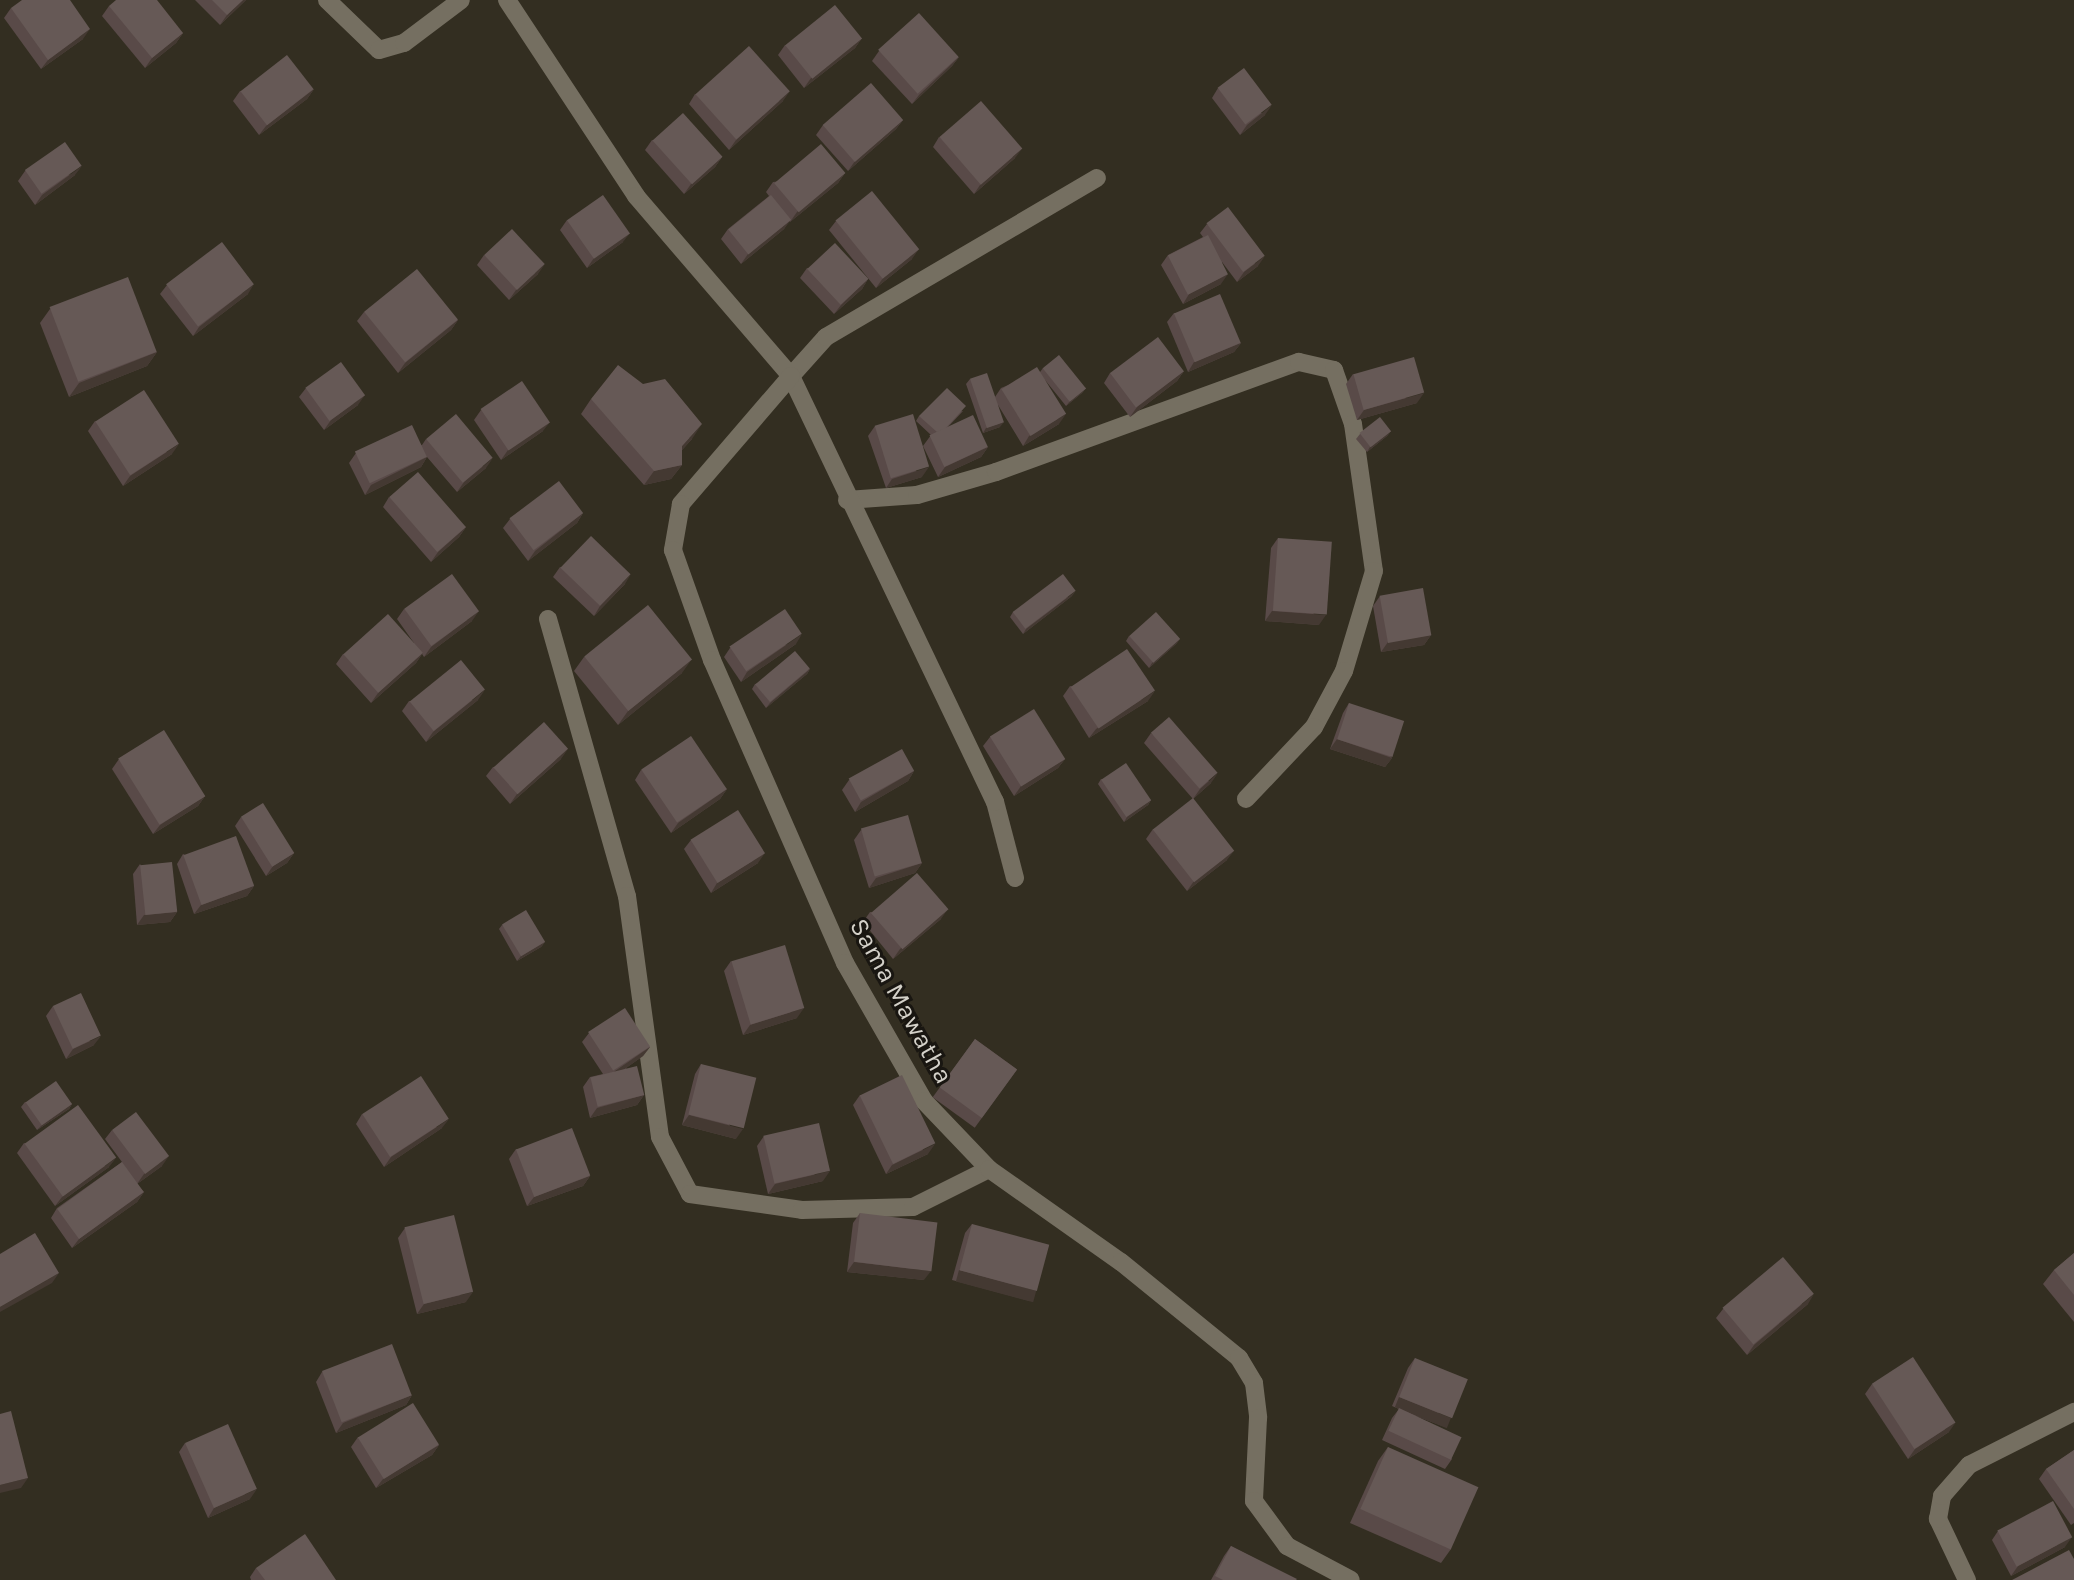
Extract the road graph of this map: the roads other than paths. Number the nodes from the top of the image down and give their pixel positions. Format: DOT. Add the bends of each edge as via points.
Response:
graph roads {
  1 [pos="327,0"];
  2 [pos="461,0"];
  3 [pos="507,0"];
  4 [pos="1097,178"];
  5 [pos="791,376"];
  6 [pos="847,500"];
  7 [pos="548,619"];
  8 [pos="1246,799"];
  9 [pos="1015,878"];
  10 [pos="989,1169"];
  11 [pos="2074,1412"];
  12 [pos="1351,1580"];
  13 [pos="1967,1580"];
  1 -- 2 [label="street" via="379,50 404,43"];
  3 -- 5 [label="street" via="636,196"];
  4 -- 5 [label="street, Sama Mawatha" via="827,337"];
  5 -- 6 [label="street"];
  5 -- 10 [label="street, Sama Mawatha" via="681,505 673,550 712,660 845,964 924,1101"];
  6 -- 8 [label="street" via="917,495 996,472 1298,362 1335,370 1353,424 1374,570 1343,671 1314,727"];
  6 -- 9 [label="street" via="995,802"];
  7 -- 10 [label="street" via="627,896 660,1137 690,1194 802,1210 913,1207"];
  10 -- 12 [label="street, Sama Mawatha" via="1122,1262 1239,1358 1254,1383 1254,1501 1287,1546"];
  11 -- 13 [label="street" via="1969,1465 1942,1496 1938,1519"];
}
